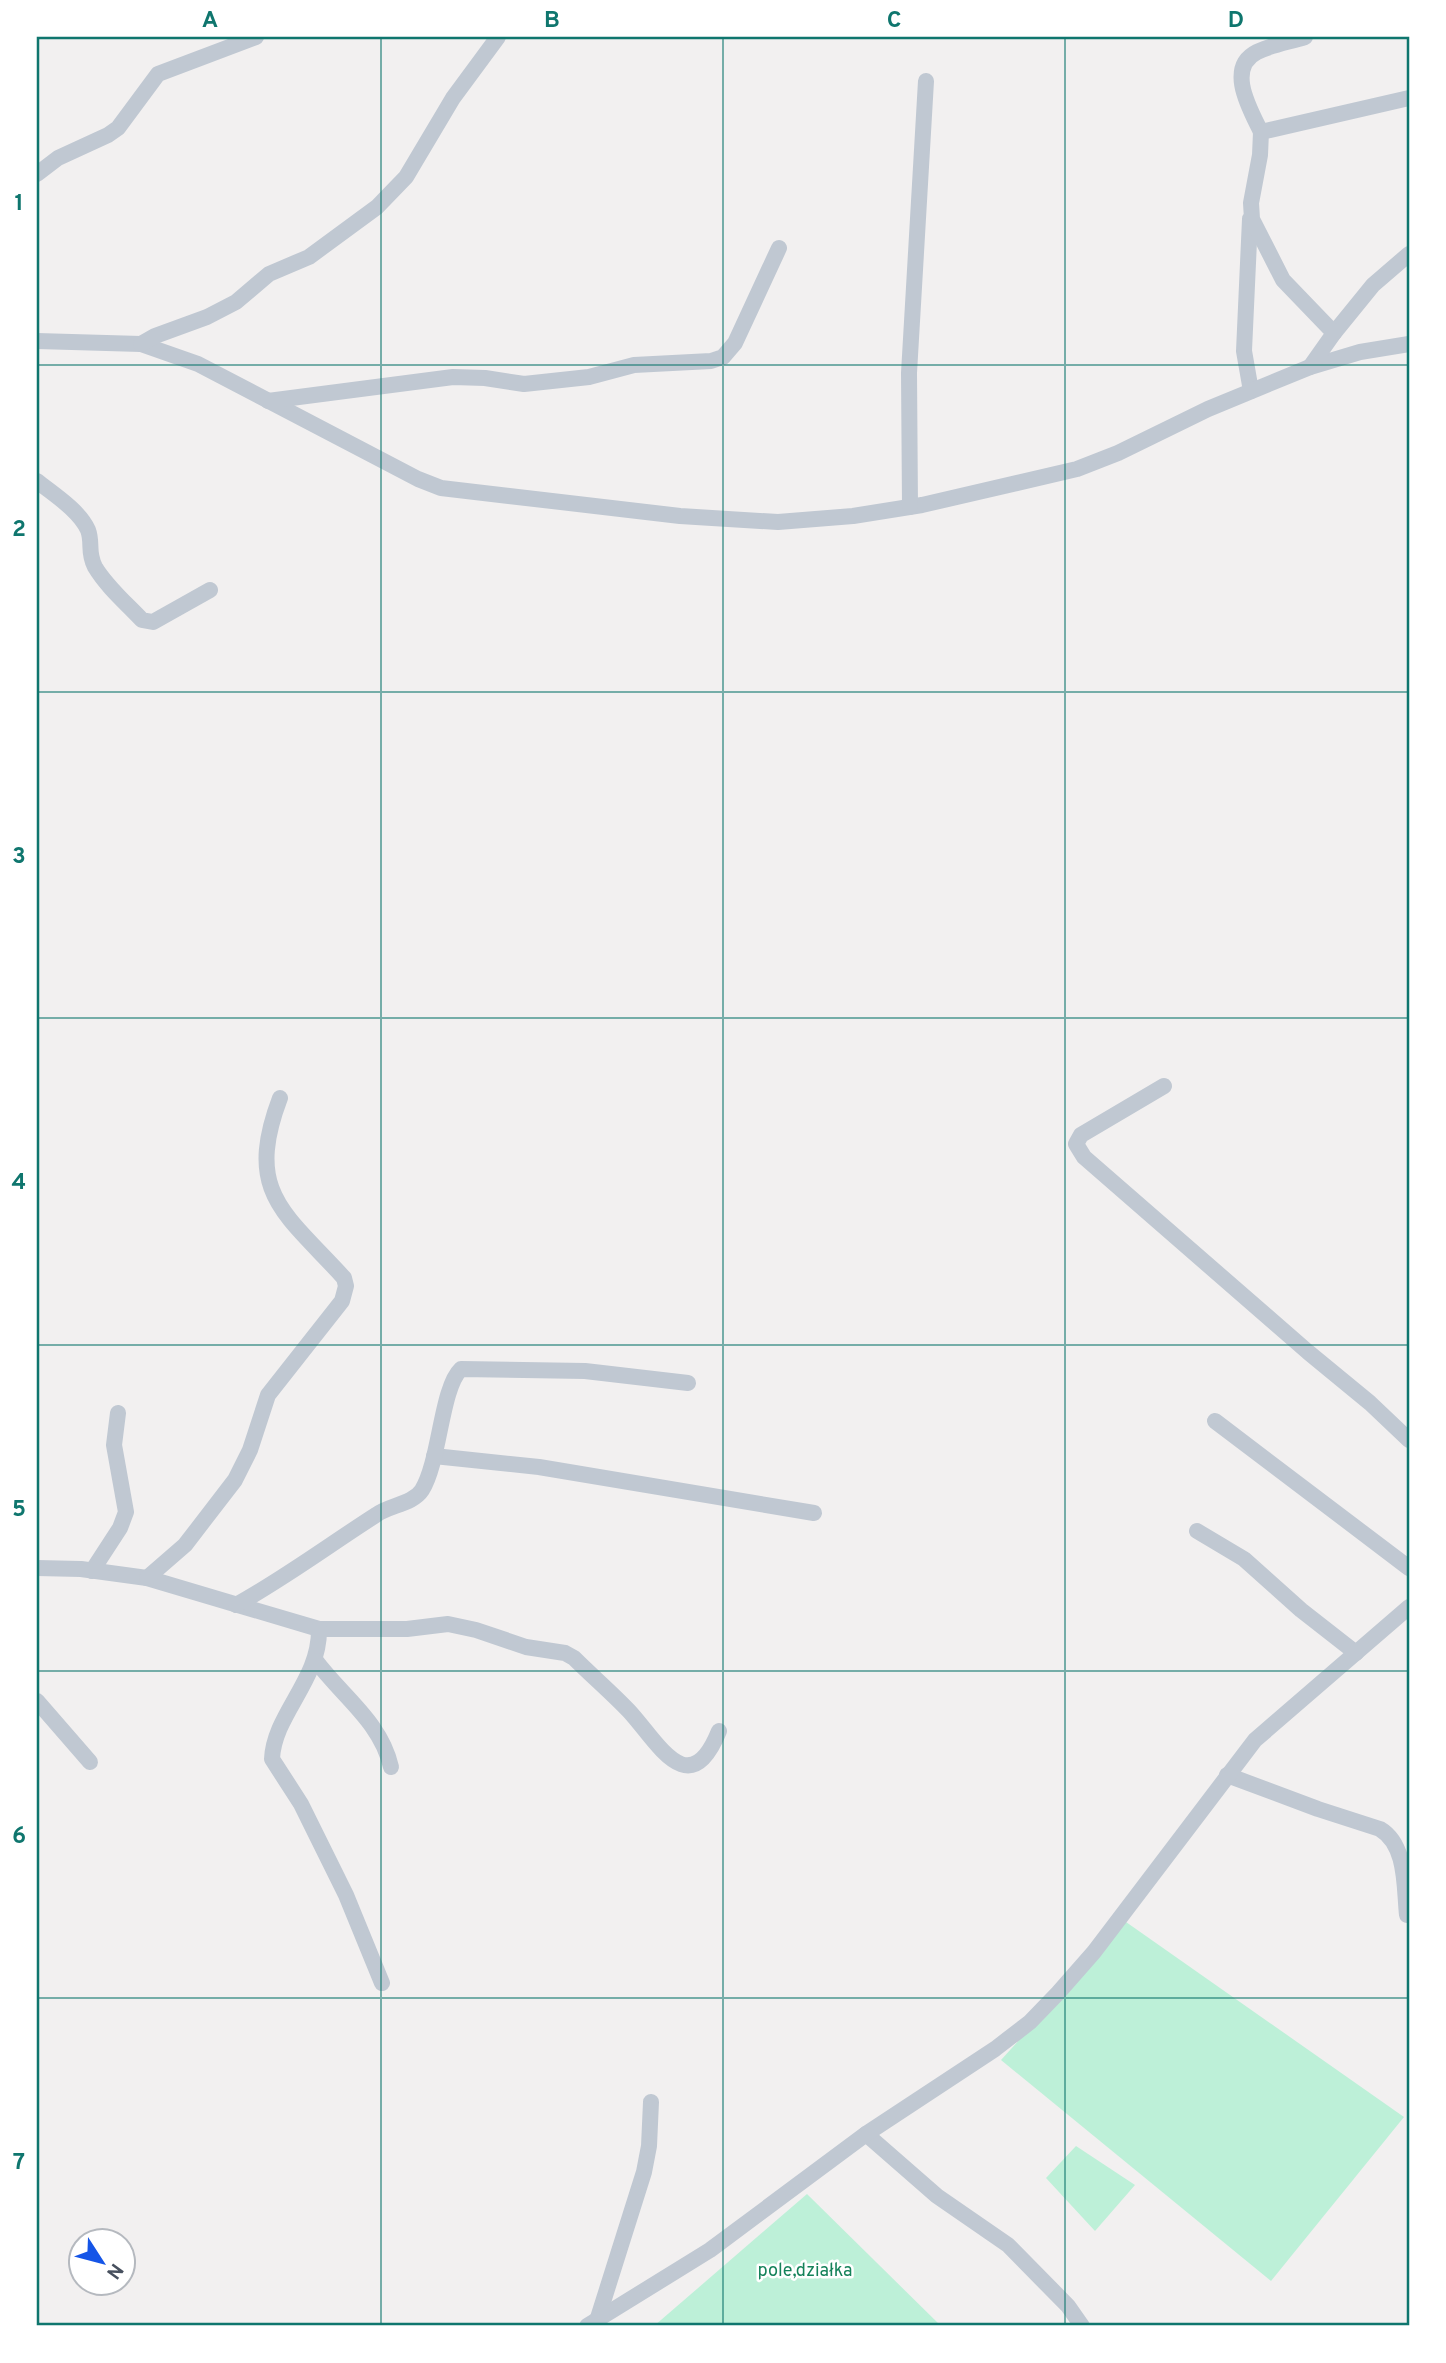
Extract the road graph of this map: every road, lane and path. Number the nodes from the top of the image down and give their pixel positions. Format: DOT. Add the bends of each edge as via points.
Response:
graph roads {
  1 [pos="256,37"];
  2 [pos="498,37"];
  3 [pos="1305,37"];
  4 [pos="926,81"];
  5 [pos="1409,98"];
  6 [pos="1261,132"];
  7 [pos="37,174"];
  8 [pos="1250,211"];
  9 [pos="779,248"];
  10 [pos="1409,254"];
  11 [pos="1334,333"];
  12 [pos="37,341"];
  13 [pos="141,344"];
  14 [pos="1409,344"];
  15 [pos="1310,367"];
  16 [pos="1251,391"];
  17 [pos="268,401"];
  18 [pos="37,481"];
  19 [pos="910,508"];
  20 [pos="210,590"];
  21 [pos="1164,1086"];
  22 [pos="280,1098"];
  23 [pos="688,1383"];
  24 [pos="118,1413"];
  25 [pos="1215,1421"];
  26 [pos="1409,1440"];
  27 [pos="434,1456"];
  28 [pos="814,1513"];
  29 [pos="1197,1531"];
  30 [pos="37,1568"];
  31 [pos="1409,1568"];
  32 [pos="92,1571"];
  33 [pos="147,1578"];
  34 [pos="236,1605"];
  35 [pos="1409,1607"];
  36 [pos="319,1629"];
  37 [pos="1356,1653"];
  38 [pos="316,1661"];
  39 [pos="37,1701"];
  40 [pos="719,1731"];
  41 [pos="90,1762"];
  42 [pos="391,1767"];
  43 [pos="1227,1775"];
  44 [pos="1407,1915"];
  45 [pos="382,1983"];
  46 [pos="651,2102"];
  47 [pos="866,2134"];
  48 [pos="592,2324"];
  49 [pos="1082,2326"];
  1 -- 7 [label="street" via="158,74 118,128 58,158"];
  2 -- 13 [label="street" via="453,97 406,177 377,207 309,257 269,274 236,302"];
  3 -- 6 [label="street" via="1256,52 1245,67 1242,87"];
  4 -- 19 [label="street" via="909,373"];
  5 -- 6 [label="street"];
  6 -- 8 [label="street"];
  8 -- 11 [label="street" via="1277,272"];
  8 -- 16 [label="street" via="1244,351"];
  9 -- 17 [label="street" via="735,343 723,357 711,361 635,365 589,377 524,384 453,377"];
  10 -- 11 [label="street" via="1373,285"];
  11 -- 15 [label="street"];
  12 -- 13 [label="street"];
  13 -- 17 [label="street" via="198,365"];
  14 -- 15 [label="street"];
  15 -- 16 [label="street"];
  16 -- 19 [label="street" via="1098,462"];
  17 -- 19 [label="street" via="441,488 680,516 778,522"];
  18 -- 20 [label="street" via="83,524 88,531 89,556 97,570 142,620 153,622"];
  21 -- 26 [label="street" via="1081,1135 1076,1144 1084,1157"];
  22 -- 33 [label="street" via="267,1142 273,1195 284,1216 344,1278 345,1295 268,1395 250,1450 222,1499 185,1545"];
  23 -- 27 [label="street" via="585,1371 461,1369 452,1385"];
  24 -- 32 [label="street" via="114,1445 126,1512"];
  25 -- 31 [label="street"];
  27 -- 28 [label="street" via="539,1467"];
  27 -- 34 [label="street" via="425,1486 415,1499 386,1508"];
  29 -- 37 [label="street" via="1244,1559"];
  30 -- 32 [label="street"];
  32 -- 33 [label="street"];
  33 -- 34 [label="street"];
  34 -- 36 [label="street"];
  35 -- 37 [label="street"];
  36 -- 38 [label="street"];
  36 -- 40 [label="street" via="448,1624 526,1647 565,1653 629,1711 673,1762 684,1765 706,1755"];
  37 -- 43 [label="street" via="1255,1740"];
  38 -- 42 [label="street" via="372,1724"];
  38 -- 45 [label="street" via="278,1734 272,1759 301,1804 346,1895"];
  39 -- 41 [label="street"];
  43 -- 44 [label="street" via="1389,1834 1399,1852"];
  43 -- 47 [label="street" via="1094,1952 1030,2022"];
  46 -- 48 [label="street" via="644,2172"];
  47 -- 48 [label="street" via="710,2250"];
  47 -- 49 [label="street" via="937,2196 1008,2245"];
}
